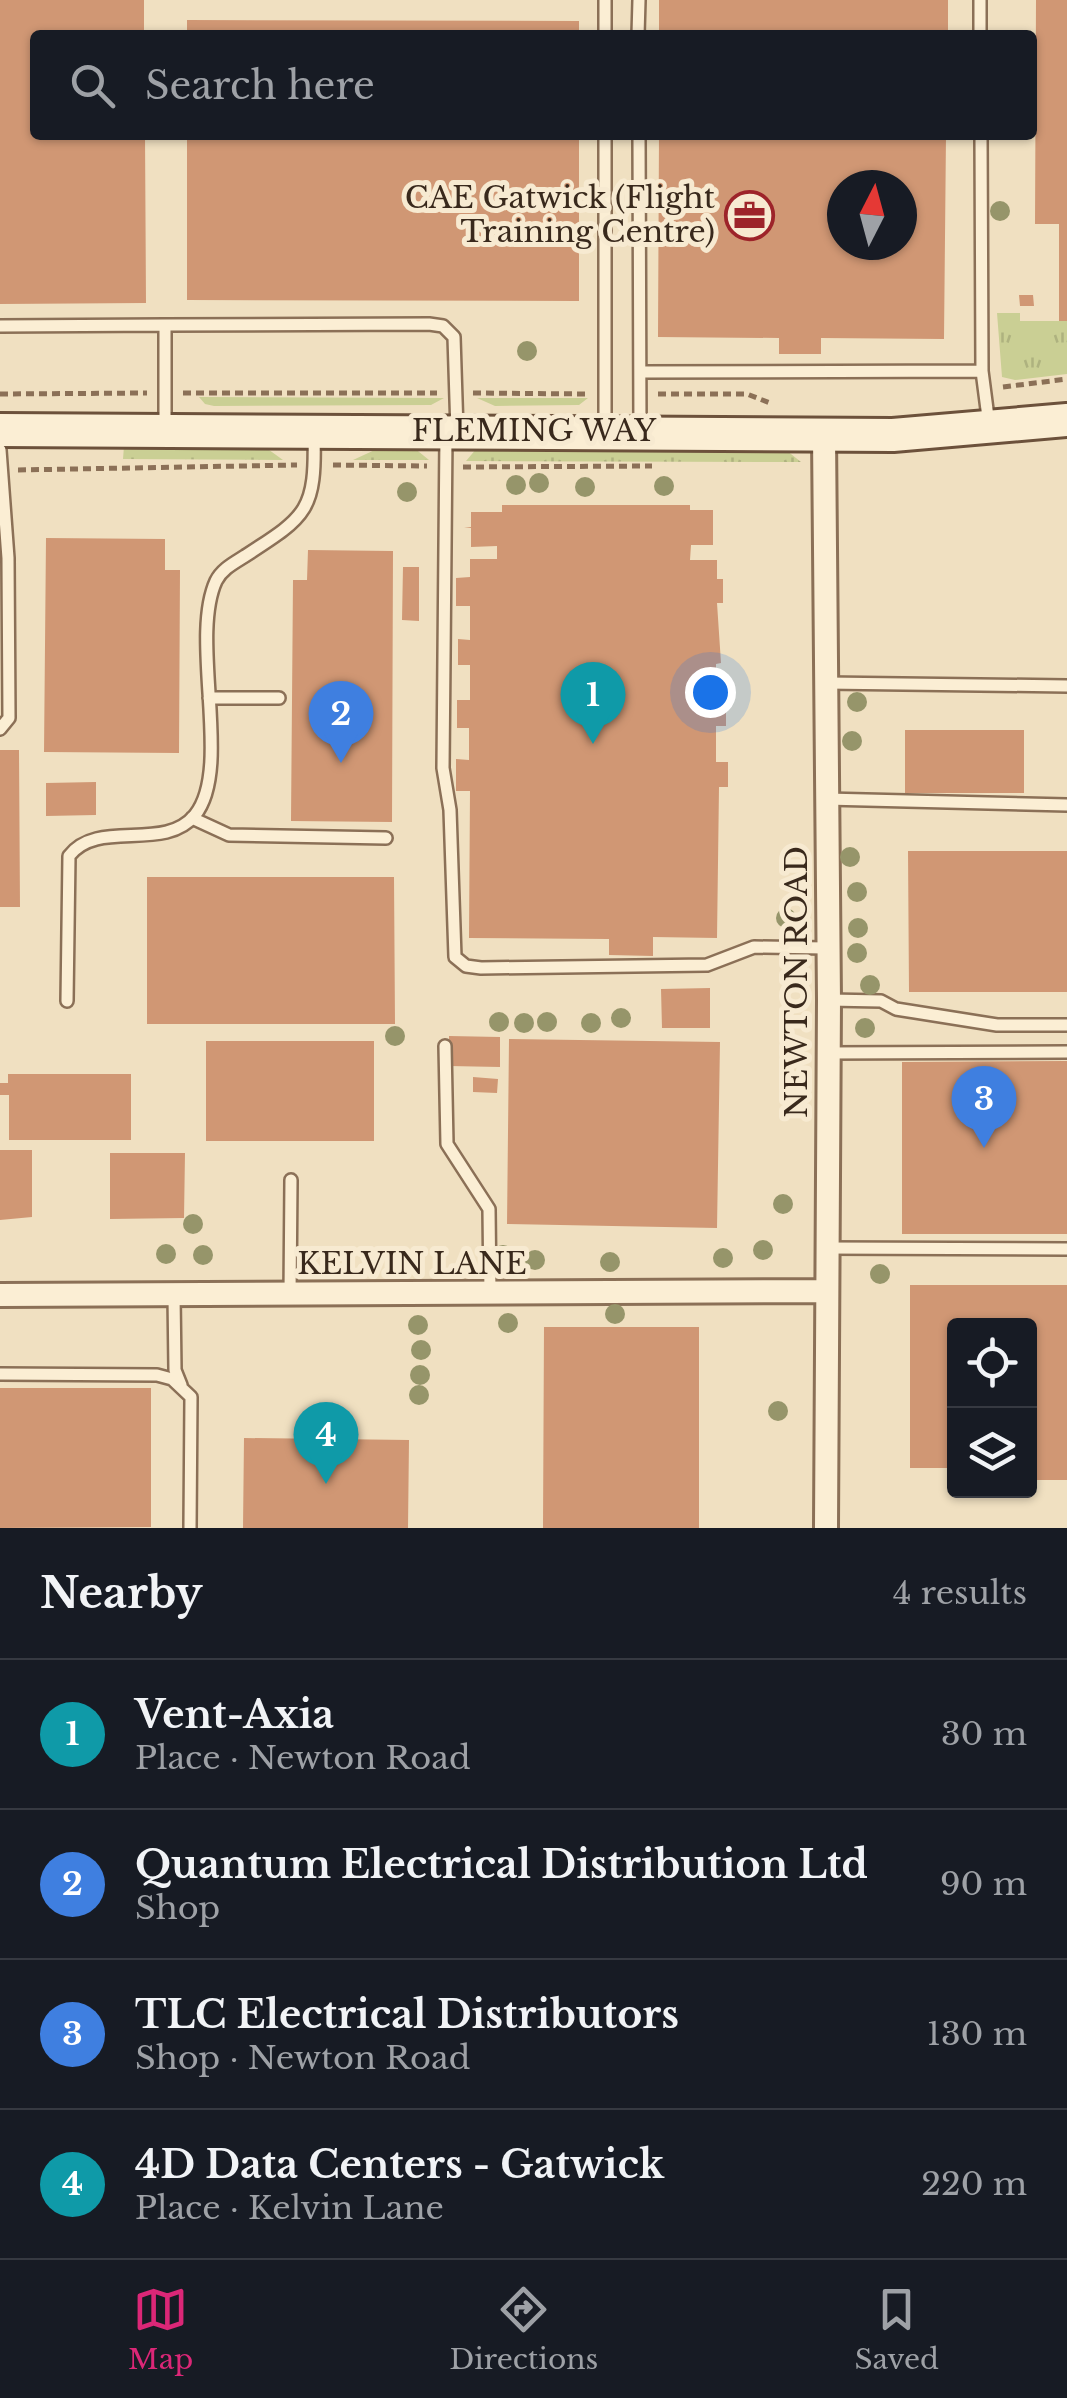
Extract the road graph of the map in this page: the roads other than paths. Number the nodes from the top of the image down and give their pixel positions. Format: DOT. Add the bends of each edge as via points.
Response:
graph roads {
  1 [pos="605,0"];
  2 [pos="638,0"];
  3 [pos="980,0"];
  4 [pos="605,30"];
  5 [pos="638,30"];
  6 [pos="980,30"];
  7 [pos="605,140"];
  8 [pos="639,140"];
  9 [pos="981,140"];
  10 [pos="165,325"];
  11 [pos="0,326"];
  12 [pos="982,371"];
  13 [pos="640,372"];
  14 [pos="1067,420"];
  15 [pos="990,429"];
  16 [pos="0,430"];
  17 [pos="165,430"];
  18 [pos="314,430"];
  19 [pos="605,430"];
  20 [pos="452,431"];
  21 [pos="640,432"];
  22 [pos="824,435"];
  23 [pos="0,450"];
  24 [pos="1,470"];
  25 [pos="826,683"];
  26 [pos="1067,686"];
  27 [pos="209,698"];
  28 [pos="280,698"];
  29 [pos="0,729"];
  30 [pos="826,799"];
  31 [pos="1067,805"];
  32 [pos="192,818"];
  33 [pos="386,838"];
  34 [pos="826,948"];
  35 [pos="828,1000"];
  36 [pos="67,1002"];
  37 [pos="1067,1025"];
  38 [pos="445,1046"];
  39 [pos="1067,1052"];
  40 [pos="827,1053"];
  41 [pos="291,1180"];
  42 [pos="826,1248"];
  43 [pos="1067,1249"];
  44 [pos="826,1291"];
  45 [pos="490,1294"];
  46 [pos="0,1295"];
  47 [pos="290,1295"];
  48 [pos="174,1296"];
  49 [pos="0,1374"];
  50 [pos="182,1386"];
  51 [pos="190,1528"];
  52 [pos="826,1528"];
  1 -- 4 [label="lane"];
  2 -- 5 [label="lane"];
  3 -- 6 [label="lane"];
  7 -- 19 [label="lane"];
  8 -- 13 [label="lane"];
  9 -- 12 [label="lane"];
  10 -- 11 [label="lane"];
  10 -- 17 [label="lane"];
  10 -- 20 [label="lane" via="443,326 455,342"];
  12 -- 13 [label="lane"];
  12 -- 15 [label="lane"];
  13 -- 21 [label="lane"];
  14 -- 15 [label="street, FLEMING WAY"];
  15 -- 22 [label="street, FLEMING WAY"];
  16 -- 17 [label="street, FLEMING WAY"];
  17 -- 18 [label="street, FLEMING WAY"];
  18 -- 20 [label="street, FLEMING WAY"];
  18 -- 27 [label="lane" via="310,493 297,521 226,568 215,584"];
  19 -- 20 [label="street, FLEMING WAY"];
  19 -- 21 [label="street, FLEMING WAY"];
  20 -- 34 [label="lane" via="446,467 443,768 457,960 480,968 706,966 754,947"];
  21 -- 22 [label="street, FLEMING WAY"];
  22 -- 25 [label="street, NEWTON ROAD"];
  23 -- 24 [label="lane"];
  24 -- 29 [label="lane" via="9,718"];
  25 -- 26 [label="lane"];
  25 -- 30 [label="street, NEWTON ROAD"];
  27 -- 28 [label="lane"];
  27 -- 32 [label="lane" via="208,783"];
  30 -- 31 [label="lane"];
  30 -- 34 [label="street, NEWTON ROAD"];
  32 -- 33 [label="lane" via="229,835"];
  32 -- 36 [label="lane" via="172,830 94,840 71,852"];
  34 -- 35 [label="street, NEWTON ROAD"];
  35 -- 37 [label="lane" via="881,1001 997,1025"];
  35 -- 40 [label="street, NEWTON ROAD"];
  38 -- 45 [label="lane" via="448,1144 489,1208"];
  39 -- 40 [label="lane"];
  40 -- 42 [label="street, NEWTON ROAD"];
  41 -- 47 [label="lane"];
  42 -- 43 [label="lane"];
  42 -- 44 [label="street, NEWTON ROAD"];
  44 -- 45 [label="street, KELVIN LANE"];
  44 -- 52 [label="street, NEWTON ROAD"];
  45 -- 47 [label="street, KELVIN LANE"];
  46 -- 48 [label="street, KELVIN LANE"];
  47 -- 48 [label="street, KELVIN LANE"];
  48 -- 50 [label="lane" via="174,1366"];
  49 -- 50 [label="lane" via="157,1375"];
  50 -- 51 [label="lane" via="192,1402"];
}
